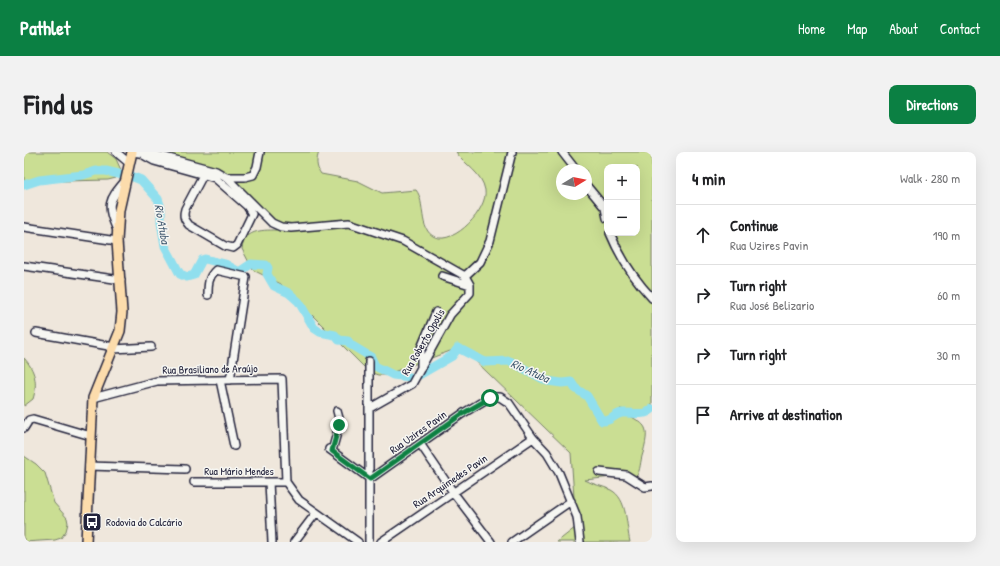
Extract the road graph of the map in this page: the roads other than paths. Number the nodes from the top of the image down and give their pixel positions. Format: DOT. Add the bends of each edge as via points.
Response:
graph roads {
  1 [pos="116,152"];
  2 [pos="132,152"];
  3 [pos="260,152"];
  4 [pos="512,152"];
  5 [pos="562,152"];
  6 [pos="142,154"];
  7 [pos="129,163"];
  8 [pos="571,164"];
  9 [pos="204,175"];
  10 [pos="226,177"];
  11 [pos="592,192"];
  12 [pos="604,207"];
  13 [pos="24,227"];
  14 [pos="611,236"];
  15 [pos="117,240"];
  16 [pos="24,266"];
  17 [pos="442,276"];
  18 [pos="465,276"];
  19 [pos="121,280"];
  20 [pos="470,284"];
  21 [pos="208,295"];
  22 [pos="652,298"];
  23 [pos="436,312"];
  24 [pos="36,334"];
  25 [pos="151,347"];
  26 [pos="113,348"];
  27 [pos="370,360"];
  28 [pos="421,368"];
  29 [pos="220,380"];
  30 [pos="230,380"];
  31 [pos="93,398"];
  32 [pos="370,408"];
  33 [pos="337,410"];
  34 [pos="24,428"];
  35 [pos="91,436"];
  36 [pos="533,438"];
  37 [pos="421,444"];
  38 [pos="234,446"];
  39 [pos="89,466"];
  40 [pos="185,469"];
  41 [pos="599,472"];
  42 [pos="370,479"];
  43 [pos="194,482"];
  44 [pos="269,482"];
  45 [pos="286,482"];
  46 [pos="652,486"];
  47 [pos="453,492"];
  48 [pos="571,501"];
  49 [pos="316,512"];
  50 [pos="86,542"];
  51 [pos="272,542"];
  52 [pos="294,542"];
  53 [pos="358,542"];
  54 [pos="369,542"];
  55 [pos="381,542"];
  56 [pos="491,542"];
  57 [pos="512,542"];
  58 [pos="580,542"];
  1 -- 7 [label="street"];
  2 -- 6 [label="street"];
  2 -- 7 [label="main road"];
  3 -- 10 [label="street" via="253,175"];
  4 -- 18 [label="street" via="490,241 480,262"];
  5 -- 8 [label="street"];
  6 -- 9 [label="street" via="154,161"];
  6 -- 10 [label="street" via="161,156"];
  7 -- 15 [label="main road" via="119,210"];
  9 -- 9 [label="street" via="215,178 251,211 237,245 233,248 225,246 189,225 185,220 185,209"];
  10 -- 18 [label="street" via="262,215 281,227 349,223 403,241"];
  11 -- 12 [label="street"];
  13 -- 15 [label="street"];
  14 -- 22 [label="street" via="617,250"];
  15 -- 19 [label="main road"];
  16 -- 19 [label="street"];
  17 -- 20 [label="street"];
  18 -- 20 [label="street"];
  19 -- 26 [label="main road" via="120,331"];
  20 -- 28 [label="street, Rua Roberto Opolis" via="470,293 450,315"];
  21 -- 30 [label="street" via="208,282 216,270 246,278"];
  23 -- 28 [label="street" via="421,348"];
  24 -- 26 [label="street"];
  25 -- 26 [label="street"];
  26 -- 31 [label="main road"];
  27 -- 32 [label="street"];
  28 -- 32 [label="street, Rua Roberto Opolis" via="412,384"];
  29 -- 30 [label="street, Rua Brasiliano de Araújo"];
  29 -- 31 [label="street, Rua Brasiliano de Araújo" via="157,381"];
  29 -- 38 [label="street"];
  30 -- 45 [label="street, Rua Brasiliano de Araújo" via="282,379"];
  31 -- 35 [label="main road"];
  32 -- 42 [label="street"];
  33 -- 42 [label="street" via="340,422 331,450"];
  34 -- 35 [label="street" via="32,419"];
  35 -- 39 [label="main road"];
  36 -- 37 [label="street, Rua Uzires Pavin" via="509,403 500,397 490,398 479,404"];
  36 -- 47 [label="street, Rua Arquimedes Pavin"];
  36 -- 48 [label="street" via="547,453"];
  37 -- 42 [label="street, Rua Uzires Pavin"];
  37 -- 47 [label="street"];
  39 -- 40 [label="street"];
  39 -- 50 [label="main road"];
  41 -- 46 [label="street" via="626,475 645,487"];
  42 -- 54 [label="street"];
  43 -- 44 [label="street, Rua Mário Mendes"];
  44 -- 45 [label="street, Rua Mário Mendes"];
  44 -- 51 [label="street"];
  45 -- 49 [label="street, Rua Mário Mendes" via="299,500"];
  47 -- 55 [label="street, Rua Arquimedes Pavin"];
  47 -- 56 [label="street"];
  48 -- 57 [label="street"];
  48 -- 58 [label="street" via="577,517"];
  49 -- 52 [label="street"];
  49 -- 53 [label="street, Rua Mário Mendes"];
}
